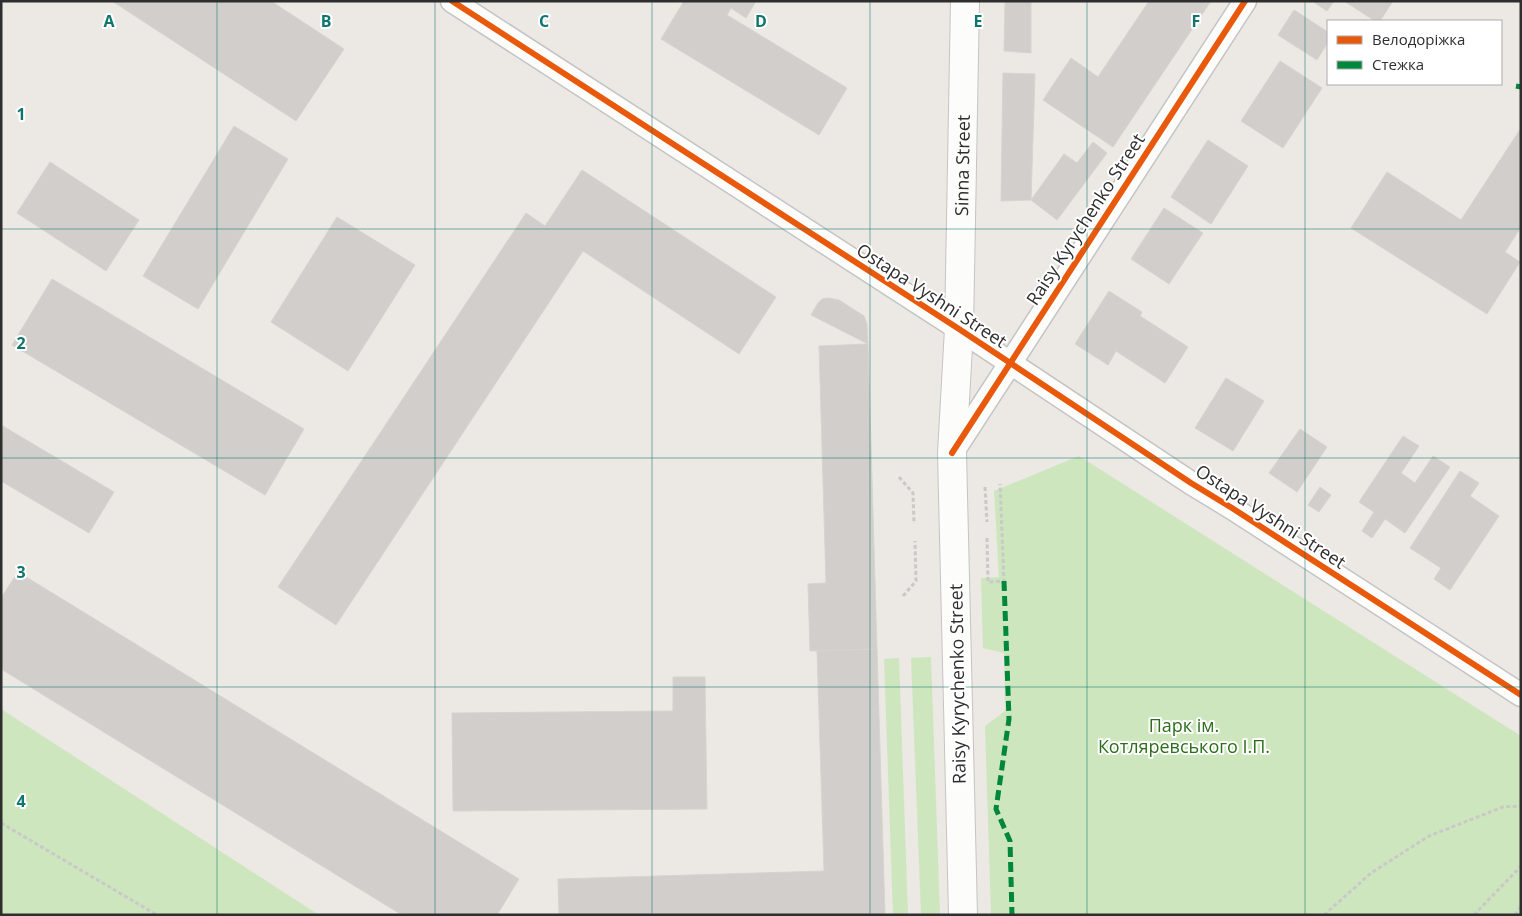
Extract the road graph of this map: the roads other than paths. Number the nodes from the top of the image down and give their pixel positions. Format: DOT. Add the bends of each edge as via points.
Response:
graph roads {
  1 [pos="452,1"];
  2 [pos="965,1"];
  3 [pos="1245,1"];
  4 [pos="958,329"];
  5 [pos="1010,363"];
  6 [pos="952,453"];
  7 [pos="1521,695"];
  8 [pos="963,915"];
  1 -- 4 [label="street, Ostapa Vyshni Street"];
  2 -- 4 [label="main road, Sinna Street"];
  3 -- 5 [label="street, Raisy Kyrychenko Street"];
  4 -- 5 [label="street, Ostapa Vyshni Street"];
  4 -- 6 [label="main road, Raisy Kyrychenko Street"];
  5 -- 6 [label="street, Raisy Kyrychenko Street"];
  5 -- 7 [label="street, Ostapa Vyshni Street"];
  6 -- 8 [label="main road, Raisy Kyrychenko Street"];
}
